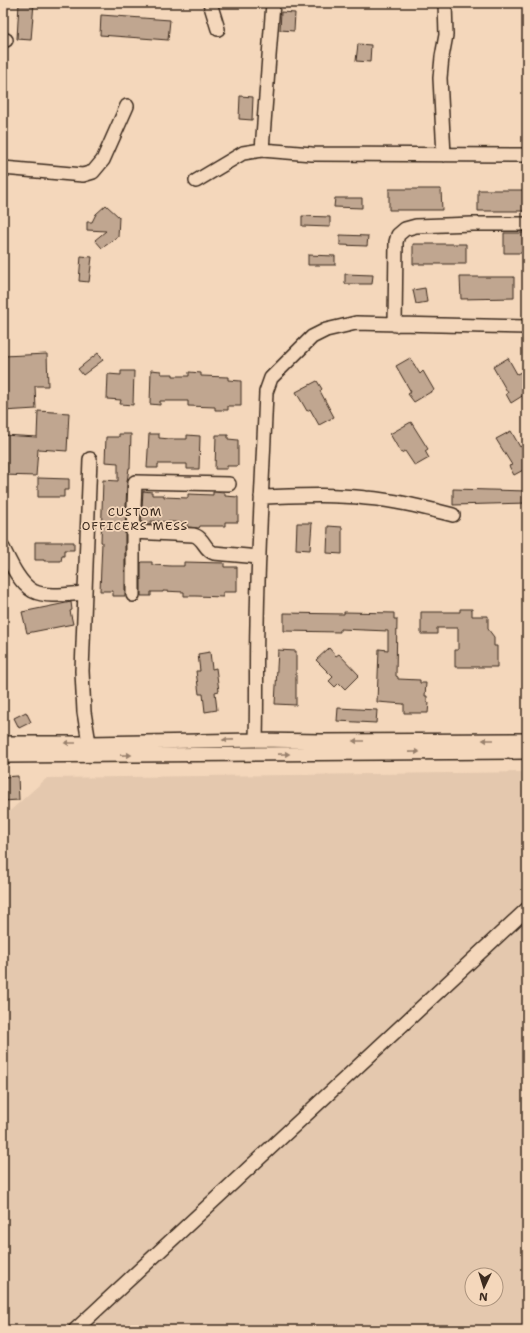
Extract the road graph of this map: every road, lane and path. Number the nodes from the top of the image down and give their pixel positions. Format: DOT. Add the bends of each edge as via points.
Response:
graph roads {
  1 [pos="210,3"];
  2 [pos="272,3"];
  3 [pos="445,3"];
  4 [pos="218,29"];
  5 [pos="127,106"];
  6 [pos="262,150"];
  7 [pos="444,155"];
  8 [pos="527,155"];
  9 [pos="3,168"];
  10 [pos="196,181"];
  11 [pos="527,224"];
  12 [pos="395,325"];
  13 [pos="527,327"];
  14 [pos="90,459"];
  15 [pos="229,484"];
  16 [pos="260,497"];
  17 [pos="454,515"];
  18 [pos="133,532"];
  19 [pos="3,548"];
  20 [pos="259,557"];
  21 [pos="85,593"];
  22 [pos="133,596"];
  23 [pos="256,740"];
  24 [pos="527,740"];
  25 [pos="3,744"];
  26 [pos="89,744"];
  27 [pos="527,752"];
  28 [pos="3,756"];
  29 [pos="527,909"];
  30 [pos="75,1330"];
  1 -- 4 [label="street"];
  2 -- 6 [label="street"];
  3 -- 7 [label="street" via="446,35 440,78"];
  5 -- 9 [label="street" via="103,160 93,172 83,175"];
  6 -- 7 [label="street" via="312,154"];
  6 -- 10 [label="street" via="243,153"];
  7 -- 8 [label="street"];
  11 -- 12 [label="street" via="416,226 405,229 398,235 396,242"];
  12 -- 13 [label="street"];
  12 -- 16 [label="street" via="356,324 337,326 318,333 270,378 266,392"];
  14 -- 21 [label="street"];
  15 -- 18 [label="street" via="135,482"];
  16 -- 17 [label="street" via="323,495 367,498"];
  16 -- 20 [label="street"];
  18 -- 20 [label="street" via="194,534 214,554"];
  18 -- 22 [label="street"];
  19 -- 21 [label="street" via="19,578 34,592 44,595"];
  20 -- 23 [label="street"];
  21 -- 26 [label="street" via="82,671"];
  24 -- 23 [label="street, one-way"];
  23 -- 26 [label="street, one-way"];
  26 -- 25 [label="street, one-way"];
  28 -- 27 [label="street, one-way"];
  29 -- 30 [label="street"];
}
